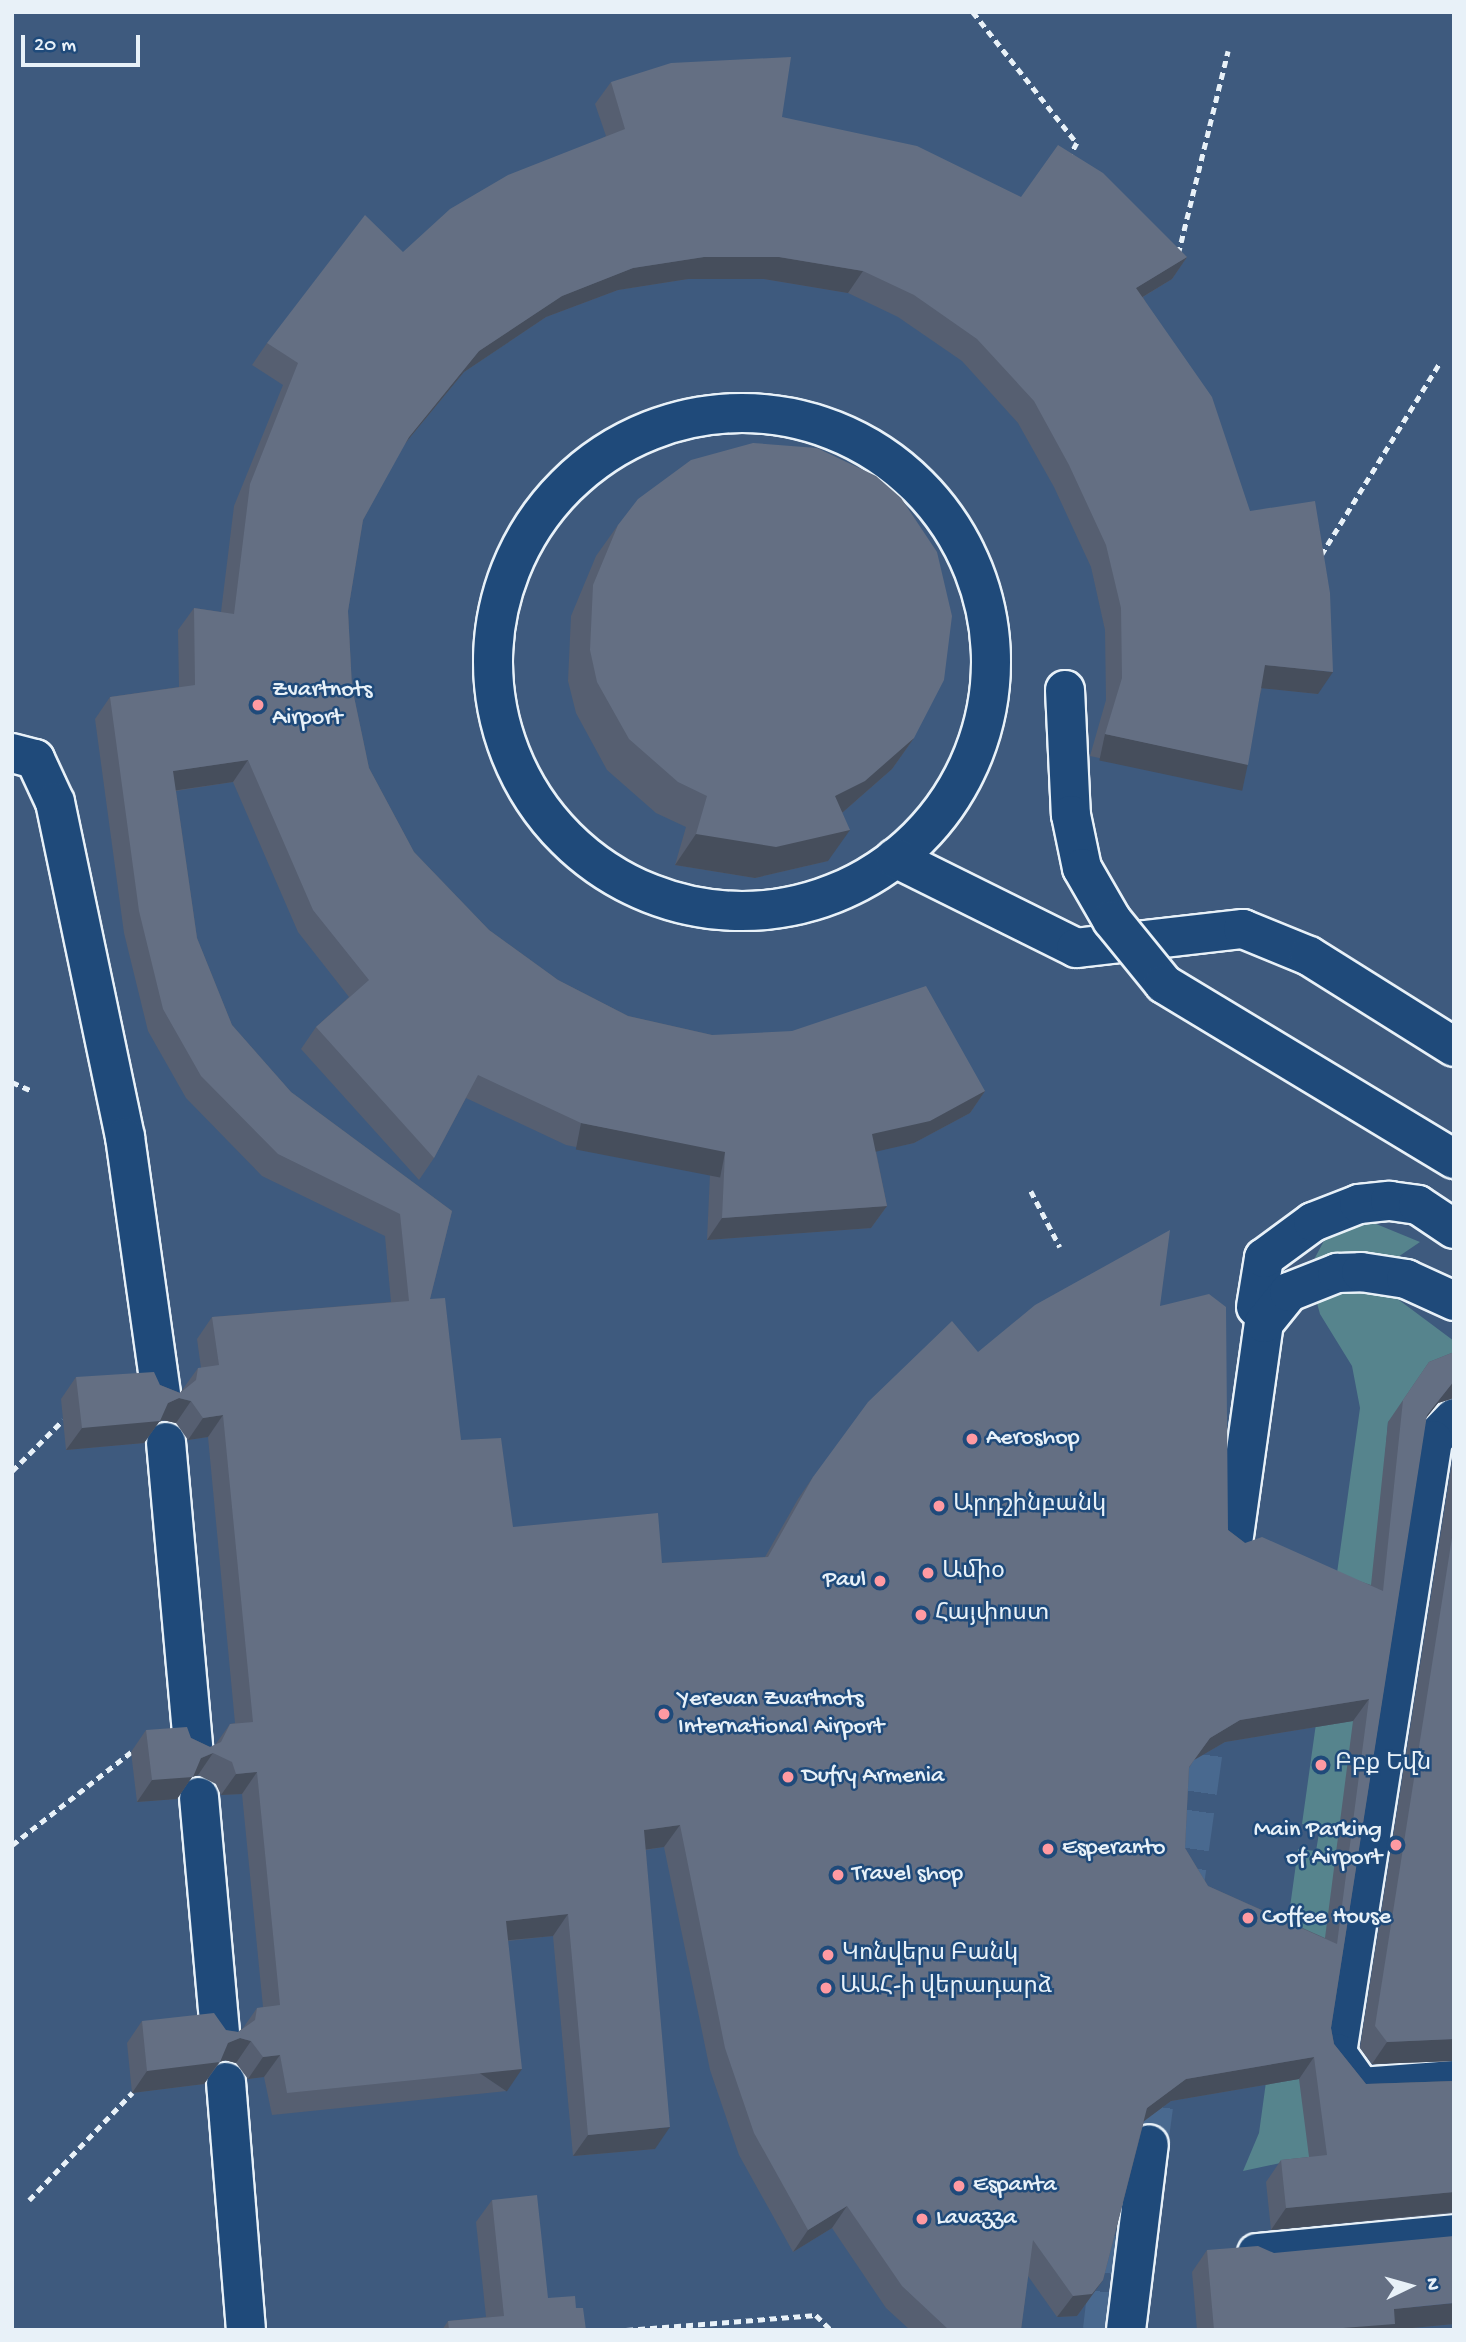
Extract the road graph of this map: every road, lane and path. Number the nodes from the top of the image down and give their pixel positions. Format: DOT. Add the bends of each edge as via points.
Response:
graph roads {
  1 [pos="973,12"];
  2 [pos="1228,51"];
  3 [pos="1065,166"];
  4 [pos="1175,266"];
  5 [pos="1440,362"];
  6 [pos="1316,561"];
  7 [pos="1066,690"];
  8 [pos="12,753"];
  9 [pos="895,859"];
  10 [pos="1454,1046"];
  11 [pos="12,1082"];
  12 [pos="30,1090"];
  13 [pos="1454,1159"];
  14 [pos="1031,1191"];
  15 [pos="1454,1229"];
  16 [pos="1060,1247"];
  17 [pos="1454,1301"];
  18 [pos="1256,1307"];
  19 [pos="161,1393"];
  20 [pos="1454,1418"];
  21 [pos="63,1420"];
  22 [pos="166,1442"];
  23 [pos="12,1471"];
  24 [pos="1233,1544"];
  25 [pos="193,1747"];
  26 [pos="131,1752"];
  27 [pos="199,1797"];
  28 [pos="12,1845"];
  29 [pos="220,2032"];
  30 [pos="1454,2080"];
  31 [pos="226,2081"];
  32 [pos="132,2093"];
  33 [pos="1149,2144"];
  34 [pos="29,2200"];
  35 [pos="1454,2234"];
  36 [pos="1257,2253"];
  37 [pos="246,2330"];
  38 [pos="626,2330"];
  39 [pos="831,2330"];
  40 [pos="1126,2330"];
  1 -- 3 [label="path" via="1077,143"];
  2 -- 4 [label="path"];
  5 -- 6 [label="path"];
  7 -- 13 [label="lane, bridge" via="1071,815 1082,868 1112,920 1164,984"];
  8 -- 19 [label="lane" via="35,759 55,802 125,1138"];
  9 -- 9 [label="lane" via="949,802 982,730 989,692 982,601 960,540 937,508 880,454 834,430 772,414 706,415 656,427 588,465 535,522 502,593 494,632 501,722 524,783 546,816 572,845 637,889 712,910 790,907 863,880"];
  9 -- 10 [label="lane" via="1076,948 1243,929 1309,956"];
  11 -- 12 [label="path"];
  14 -- 16 [label="path"];
  15 -- 18 [label="lane" via="1418,1205 1390,1201 1359,1204 1313,1222 1264,1258"];
  17 -- 24 [label="lane" via="1406,1279 1361,1272 1337,1273 1289,1292 1264,1322"];
  20 -- 30 [label="lane" via="1433,1440 1337,2053 1361,2087"];
  21 -- 23 [label="path"];
  22 -- 25 [label="lane"];
  26 -- 28 [label="path"];
  27 -- 29 [label="lane"];
  31 -- 37 [label="lane"];
  32 -- 34 [label="path"];
  33 -- 40 [label="lane"];
  35 -- 36 [label="lane"];
  38 -- 39 [label="path" via="816,2315"];
}
